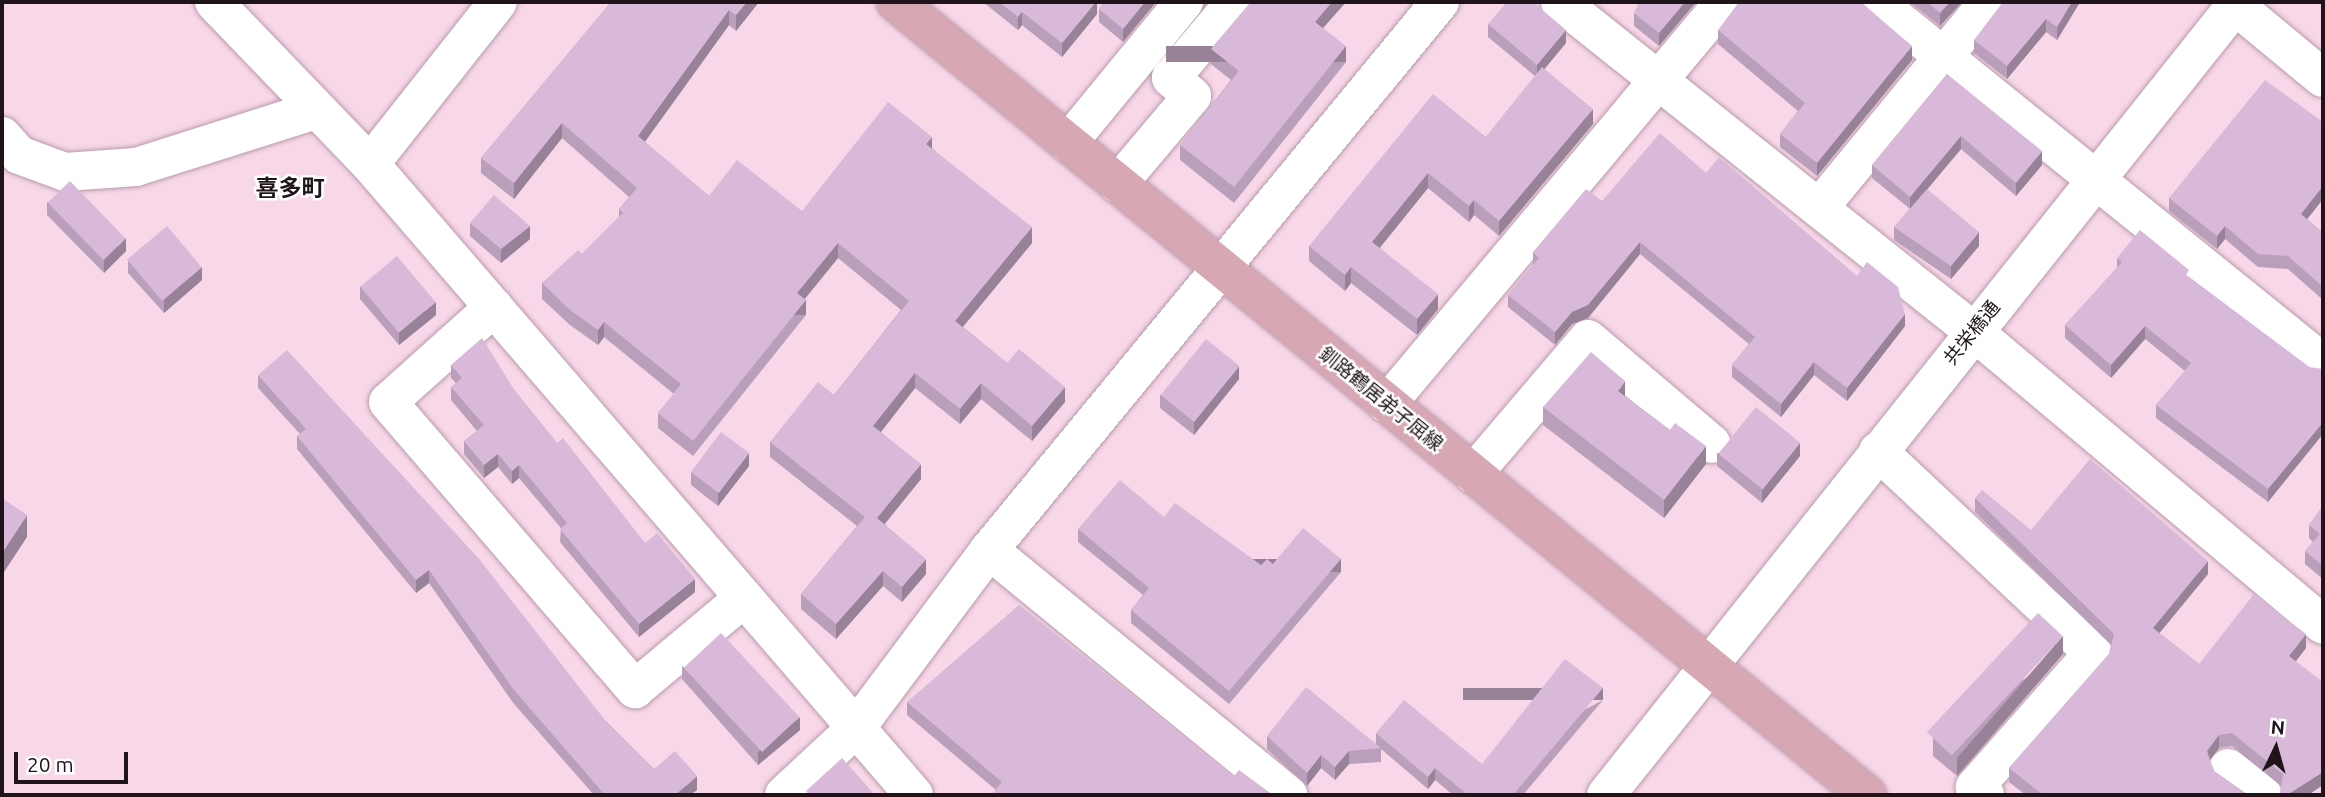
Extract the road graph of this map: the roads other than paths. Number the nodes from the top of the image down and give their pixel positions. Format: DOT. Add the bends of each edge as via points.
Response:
graph roads {
  1 [pos="214,2"];
  2 [pos="498,2"];
  3 [pos="897,2"];
  4 [pos="1184,2"];
  5 [pos="1440,2"];
  6 [pos="1560,2"];
  7 [pos="1724,2"];
  8 [pos="1876,2"];
  9 [pos="1988,2"];
  10 [pos="2235,3"];
  11 [pos="1234,4"];
  12 [pos="1944,55"];
  13 [pos="2323,78"];
  14 [pos="1657,80"];
  15 [pos="316,110"];
  16 [pos="2,136"];
  17 [pos="1068,143"];
  18 [pos="370,164"];
  19 [pos="2097,177"];
  20 [pos="1118,184"];
  21 [pos="1819,208"];
  22 [pos="1221,269"];
  23 [pos="494,307"];
  24 [pos="1973,331"];
  25 [pos="2323,363"];
  26 [pos="1387,404"];
  27 [pos="1712,444"];
  28 [pos="1878,451"];
  29 [pos="1473,474"];
  30 [pos="989,550"];
  31 [pos="744,598"];
  32 [pos="2323,625"];
  33 [pos="1709,667"];
  34 [pos="856,728"];
  35 [pos="2228,768"];
  36 [pos="784,795"];
  37 [pos="914,795"];
  38 [pos="1289,795"];
  39 [pos="1606,795"];
  40 [pos="1867,795"];
  41 [pos="1985,795"];
  42 [pos="2263,795"];
  1 -- 15 [label="street"];
  2 -- 18 [label="street"];
  3 -- 17 [label="main road, 釧路鶴居弟子屈線"];
  4 -- 17 [label="street"];
  5 -- 22 [label="street"];
  6 -- 14 [label="street"];
  7 -- 14 [label="street"];
  8 -- 12 [label="street"];
  9 -- 12 [label="street"];
  10 -- 13 [label="street"];
  10 -- 19 [label="street, 共栄橋通"];
  11 -- 20 [label="street" via="1171,78 1192,96"];
  12 -- 19 [label="street"];
  12 -- 21 [label="street"];
  14 -- 21 [label="street"];
  14 -- 26 [label="street"];
  15 -- 16 [label="street" via="136,167 65,172 19,155"];
  15 -- 18 [label="street"];
  17 -- 20 [label="main road, 釧路鶴居弟子屈線"];
  18 -- 23 [label="street"];
  19 -- 24 [label="street, 共栄橋通"];
  19 -- 25 [label="street"];
  20 -- 22 [label="main road, 釧路鶴居弟子屈線"];
  21 -- 24 [label="street"];
  22 -- 26 [label="main road, 釧路鶴居弟子屈線"];
  22 -- 30 [label="street"];
  23 -- 31 [label="street"];
  23 -- 31 [label="street" via="388,402 635,689"];
  24 -- 28 [label="street, 共栄橋通"];
  24 -- 32 [label="street"];
  26 -- 29 [label="main road, 釧路鶴居弟子屈線"];
  27 -- 29 [label="street" via="1588,339"];
  28 -- 33 [label="street, 共栄橋通"];
  28 -- 41 [label="street" via="2093,653 1975,788"];
  29 -- 33 [label="main road, 釧路鶴居弟子屈線"];
  30 -- 34 [label="street"];
  30 -- 38 [label="street"];
  31 -- 34 [label="street"];
  33 -- 39 [label="street, 共栄橋通"];
  33 -- 40 [label="main road, 釧路鶴居弟子屈線"];
  34 -- 36 [label="street"];
  34 -- 37 [label="street"];
  35 -- 42 [label="street"];
}
